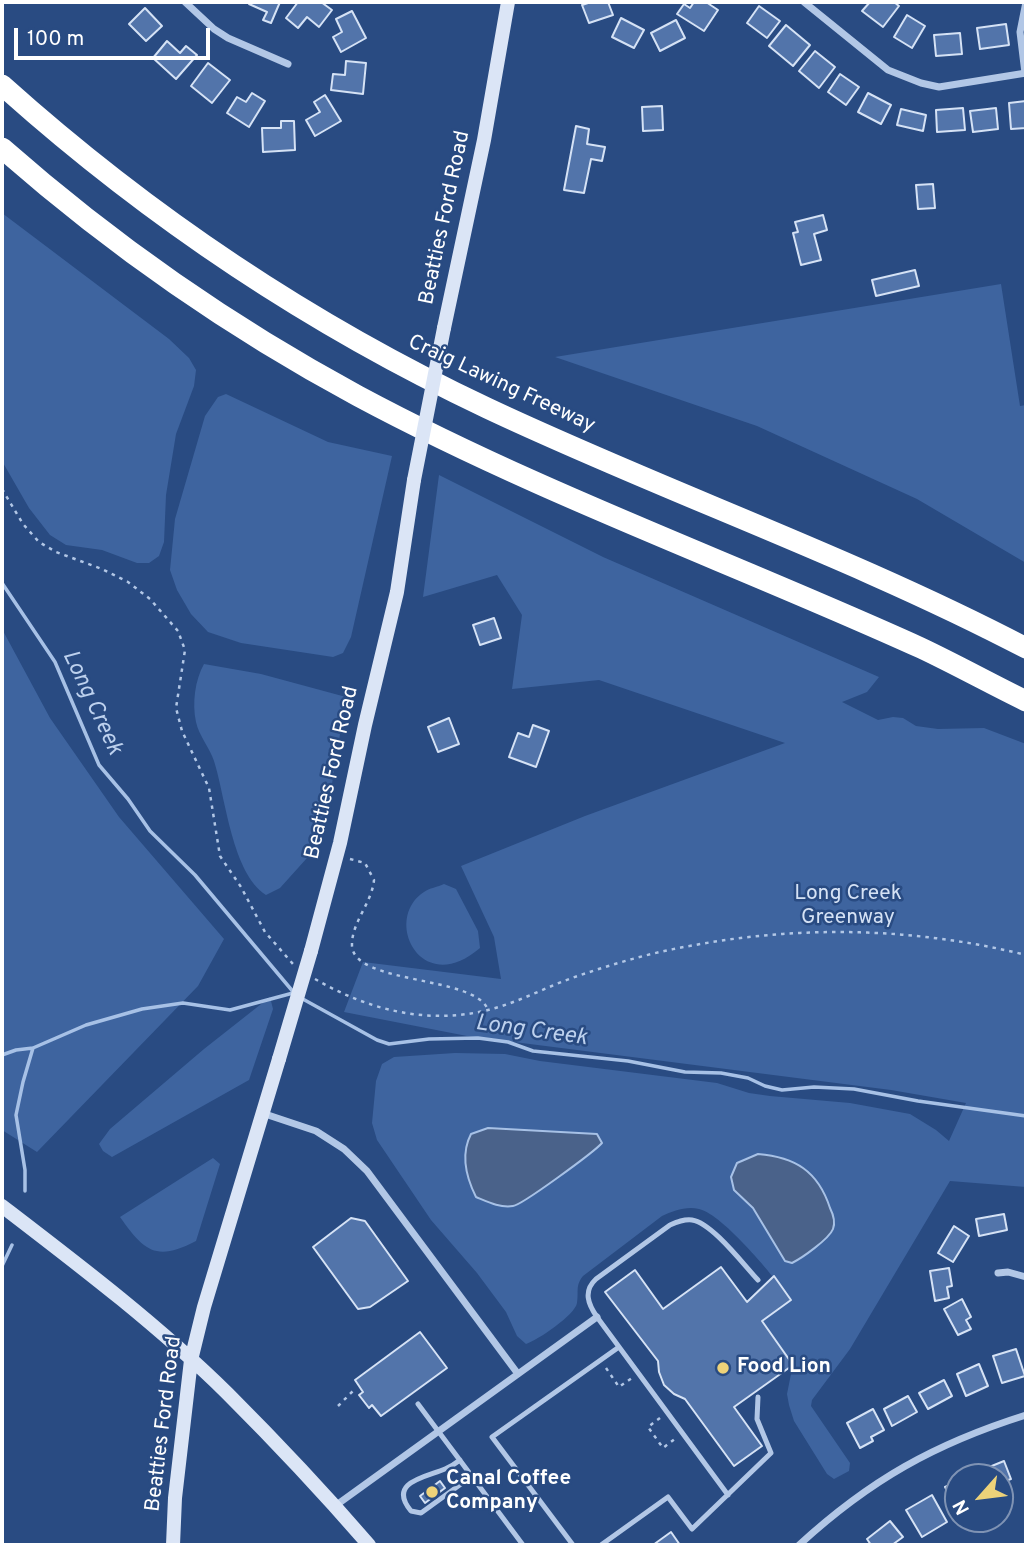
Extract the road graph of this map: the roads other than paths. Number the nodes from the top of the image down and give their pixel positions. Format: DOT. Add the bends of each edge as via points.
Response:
graph roads {
  1 [pos="185,2"];
  2 [pos="508,2"];
  3 [pos="804,2"];
  4 [pos="1026,2"];
  5 [pos="288,64"];
  6 [pos="1025,73"];
  7 [pos="2,85"];
  8 [pos="2,148"];
  9 [pos="1026,648"];
  10 [pos="1026,701"];
  11 [pos="261,1113"];
  12 [pos="2,1206"];
  13 [pos="998,1273"];
  14 [pos="1026,1277"];
  15 [pos="758,1280"];
  16 [pos="597,1317"];
  17 [pos="619,1347"];
  18 [pos="191,1360"];
  19 [pos="518,1374"];
  20 [pos="758,1396"];
  21 [pos="418,1404"];
  22 [pos="1026,1415"];
  23 [pos="439,1432"];
  24 [pos="460,1460"];
  25 [pos="472,1476"];
  26 [pos="728,1495"];
  27 [pos="335,1506"];
  28 [pos="173,1545"];
  29 [pos="369,1545"];
  30 [pos="523,1545"];
  31 [pos="573,1545"];
  32 [pos="601,1545"];
  33 [pos="799,1545"];
  1 -- 5 [label="street" via="228,38"];
  2 -- 11 [label="main road, Beatties Ford Road, bridge" via="414,480 397,592 337,857"];
  3 -- 6 [label="street" via="888,70 921,83 939,87"];
  4 -- 6 [label="street" via="1020,32"];
  7 -- 9 [label="highway, Craig Lawing Freeway" via="56,134 174,226 340,332 518,422 895,585"];
  8 -- 10 [label="highway" via="193,298 358,396 525,478 880,630"];
  11 -- 18 [label="main road, Beatties Ford Road"];
  11 -- 19 [label="street" via="316,1131 367,1171"];
  12 -- 18 [label="main road"];
  13 -- 14 [label="street"];
  15 -- 16 [label="lane" via="709,1227 682,1220 589,1286 589,1303"];
  16 -- 17 [label="lane"];
  16 -- 19 [label="street"];
  17 -- 26 [label="lane"];
  17 -- 31 [label="lane" via="492,1437"];
  18 -- 27 [label="main road"];
  18 -- 28 [label="main road, Beatties Ford Road"];
  19 -- 23 [label="street"];
  20 -- 26 [label="lane" via="757,1419 771,1453"];
  21 -- 23 [label="lane"];
  22 -- 33 [label="street" via="961,1438 890,1473 855,1496"];
  23 -- 24 [label="lane"];
  23 -- 27 [label="street"];
  24 -- 25 [label="lane"];
  24 -- 25 [label="lane" via="410,1483 404,1503 421,1513"];
  25 -- 30 [label="lane"];
  26 -- 32 [label="lane" via="692,1529 668,1497"];
  27 -- 29 [label="main road"];
}
